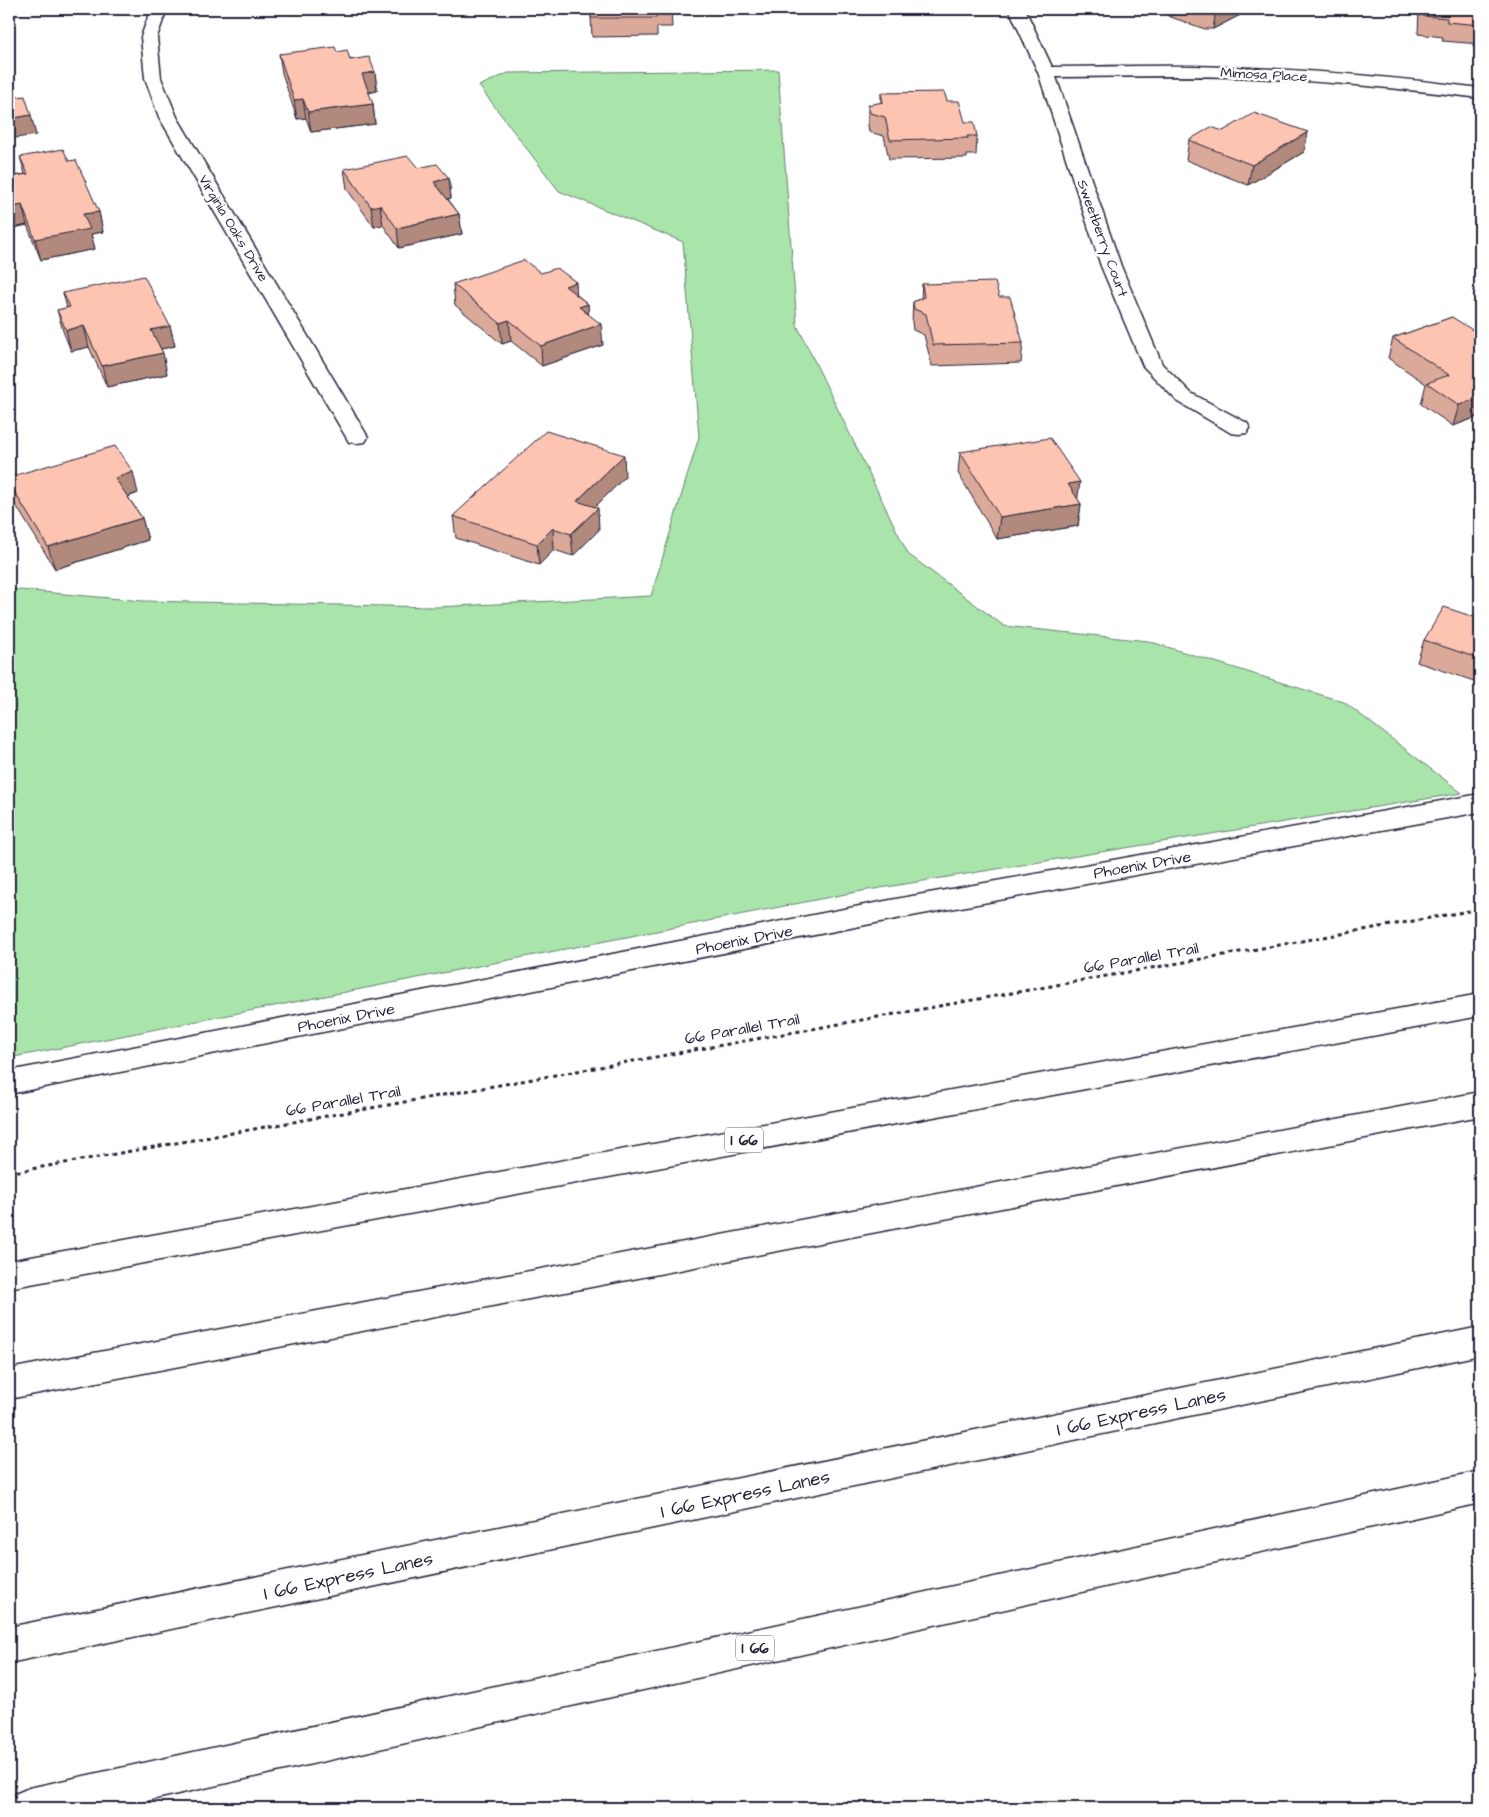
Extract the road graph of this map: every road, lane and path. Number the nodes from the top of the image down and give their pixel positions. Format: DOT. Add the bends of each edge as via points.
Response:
graph roads {
  1 [pos="160,9"];
  2 [pos="1017,9"];
  3 [pos="1046,72"];
  4 [pos="1480,93"];
  5 [pos="1239,428"];
  6 [pos="357,437"];
  7 [pos="1480,803"];
  8 [pos="1480,909"];
  9 [pos="1480,1005"];
  10 [pos="9,1083"];
  11 [pos="1480,1104"];
  12 [pos="9,1173"];
  13 [pos="9,1275"];
  14 [pos="1480,1341"];
  15 [pos="9,1384"];
  16 [pos="1480,1486"];
  17 [pos="9,1645"];
  18 [pos="29,1808"];
  1 -- 6 [label="main road, Virginia Oaks Drive" via="149,38 153,78 168,117"];
  2 -- 3 [label="main road, Sweetberry Court"];
  3 -- 4 [label="main road, Mimosa Place" via="1283,74 1393,82"];
  3 -- 5 [label="main road, Sweetberry Court" via="1111,266 1153,366 1184,397"];
  7 -- 10 [label="main road, Phoenix Drive" via="901,908"];
  8 -- 12 [label="path, 66 Parallel Trail"];
  9 -- 13 [label="main road, I 66"];
  11 -- 15 [label="main road"];
  14 -- 17 [label="main road, I 66 Express Lanes"];
  16 -- 18 [label="main road, I 66"];
}
